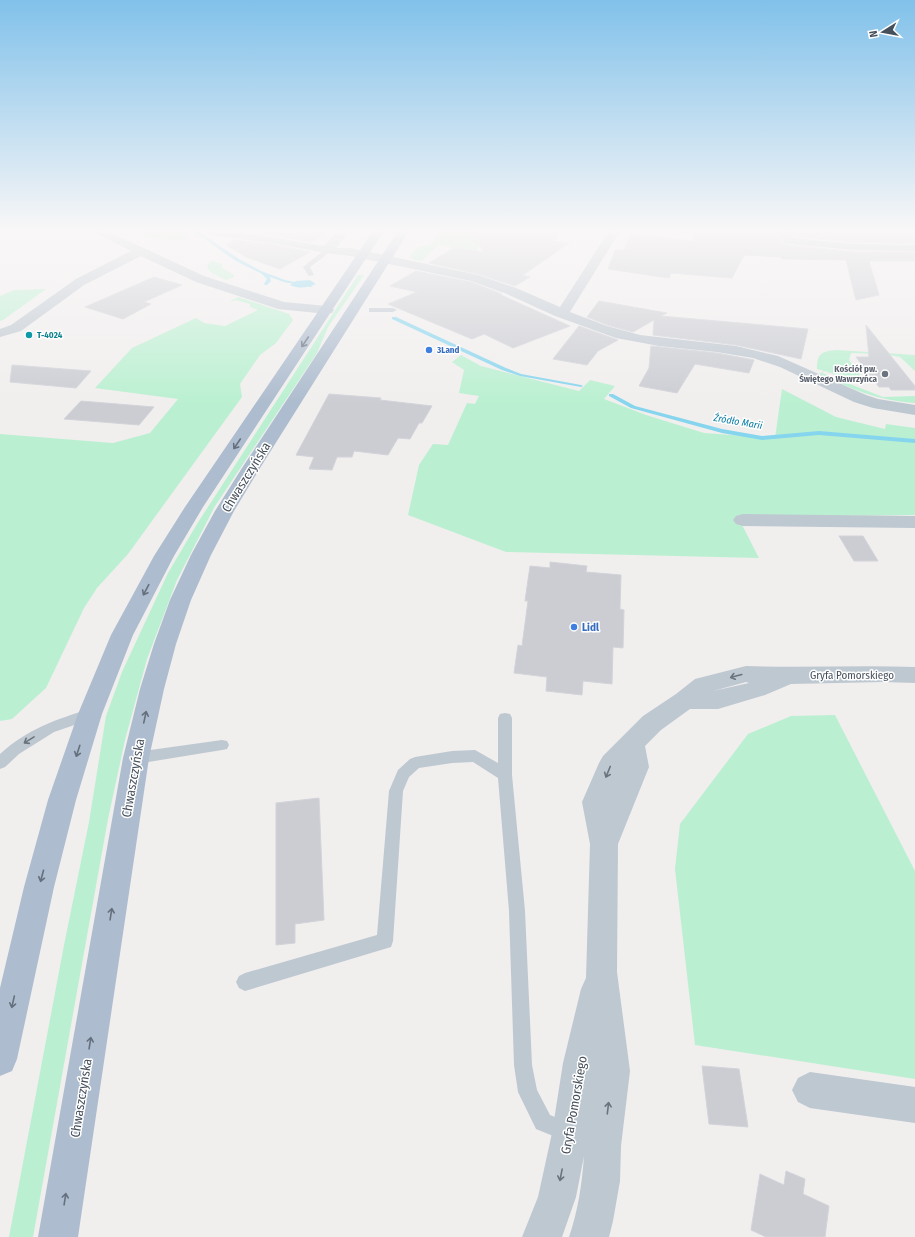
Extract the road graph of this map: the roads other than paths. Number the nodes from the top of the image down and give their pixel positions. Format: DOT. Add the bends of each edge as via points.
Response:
graph roads {
  1 [pos="65,289"];
  2 [pos="230,289"];
  3 [pos="341,289"];
  4 [pos="368,289"];
  5 [pos="502,289"];
  6 [pos="579,289"];
  7 [pos="327,310"];
  8 [pos="372,310"];
  9 [pos="393,310"];
  10 [pos="560,313"];
  11 [pos="0,333"];
  12 [pos="915,410"];
  13 [pos="742,520"];
  14 [pos="915,522"];
  15 [pos="915,676"];
  16 [pos="90,714"];
  17 [pos="505,718"];
  18 [pos="222,744"];
  19 [pos="136,758"];
  20 [pos="0,763"];
  21 [pos="505,775"];
  22 [pos="245,982"];
  23 [pos="0,1059"];
  24 [pos="810,1090"];
  25 [pos="915,1105"];
  26 [pos="586,1140"];
  27 [pos="58,1237"];
  28 [pos="542,1237"];
  29 [pos="589,1237"];
  1 -- 11 [label="street" via="16,328"];
  2 -- 7 [label="street" via="283,306"];
  3 -- 7 [label="main road"];
  19 -- 4 [label="main road, Chwaszczyńska, one-way" via="148,704 172,624 189,580 216,525 243,479"];
  5 -- 10 [label="street"];
  6 -- 10 [label="street" via="567,308"];
  7 -- 16 [label="main road, one-way" via="194,507 164,556 122,635"];
  8 -- 9 [label="lane"];
  10 -- 12 [label="street" via="607,331 635,338 758,355 868,401"];
  13 -- 14 [label="street"];
  15 -- 26 [label="street, Gryfa Pomorskiego" via="789,676 757,690 718,700 685,700 652,723 632,742 636,767 604,844 601,972 580,1063"];
  16 -- 20 [label="lane, one-way" via="48,728 14,750"];
  16 -- 23 [label="main road, one-way" via="62,800"];
  17 -- 21 [label="lane"];
  18 -- 19 [label="lane"];
  27 -- 19 [label="main road, Chwaszczyńska, one-way"];
  21 -- 22 [label="lane" via="475,756 415,763 403,774 396,791 386,940"];
  21 -- 26 [label="lane" via="517,912 523,1065 528,1092 543,1122"];
  24 -- 25 [label="street"];
  26 -- 28 [label="street, Gryfa Pomorskiego, one-way" via="557,1197"];
  26 -- 29 [label="street, Gryfa Pomorskiego" via="601,1180"];
}
